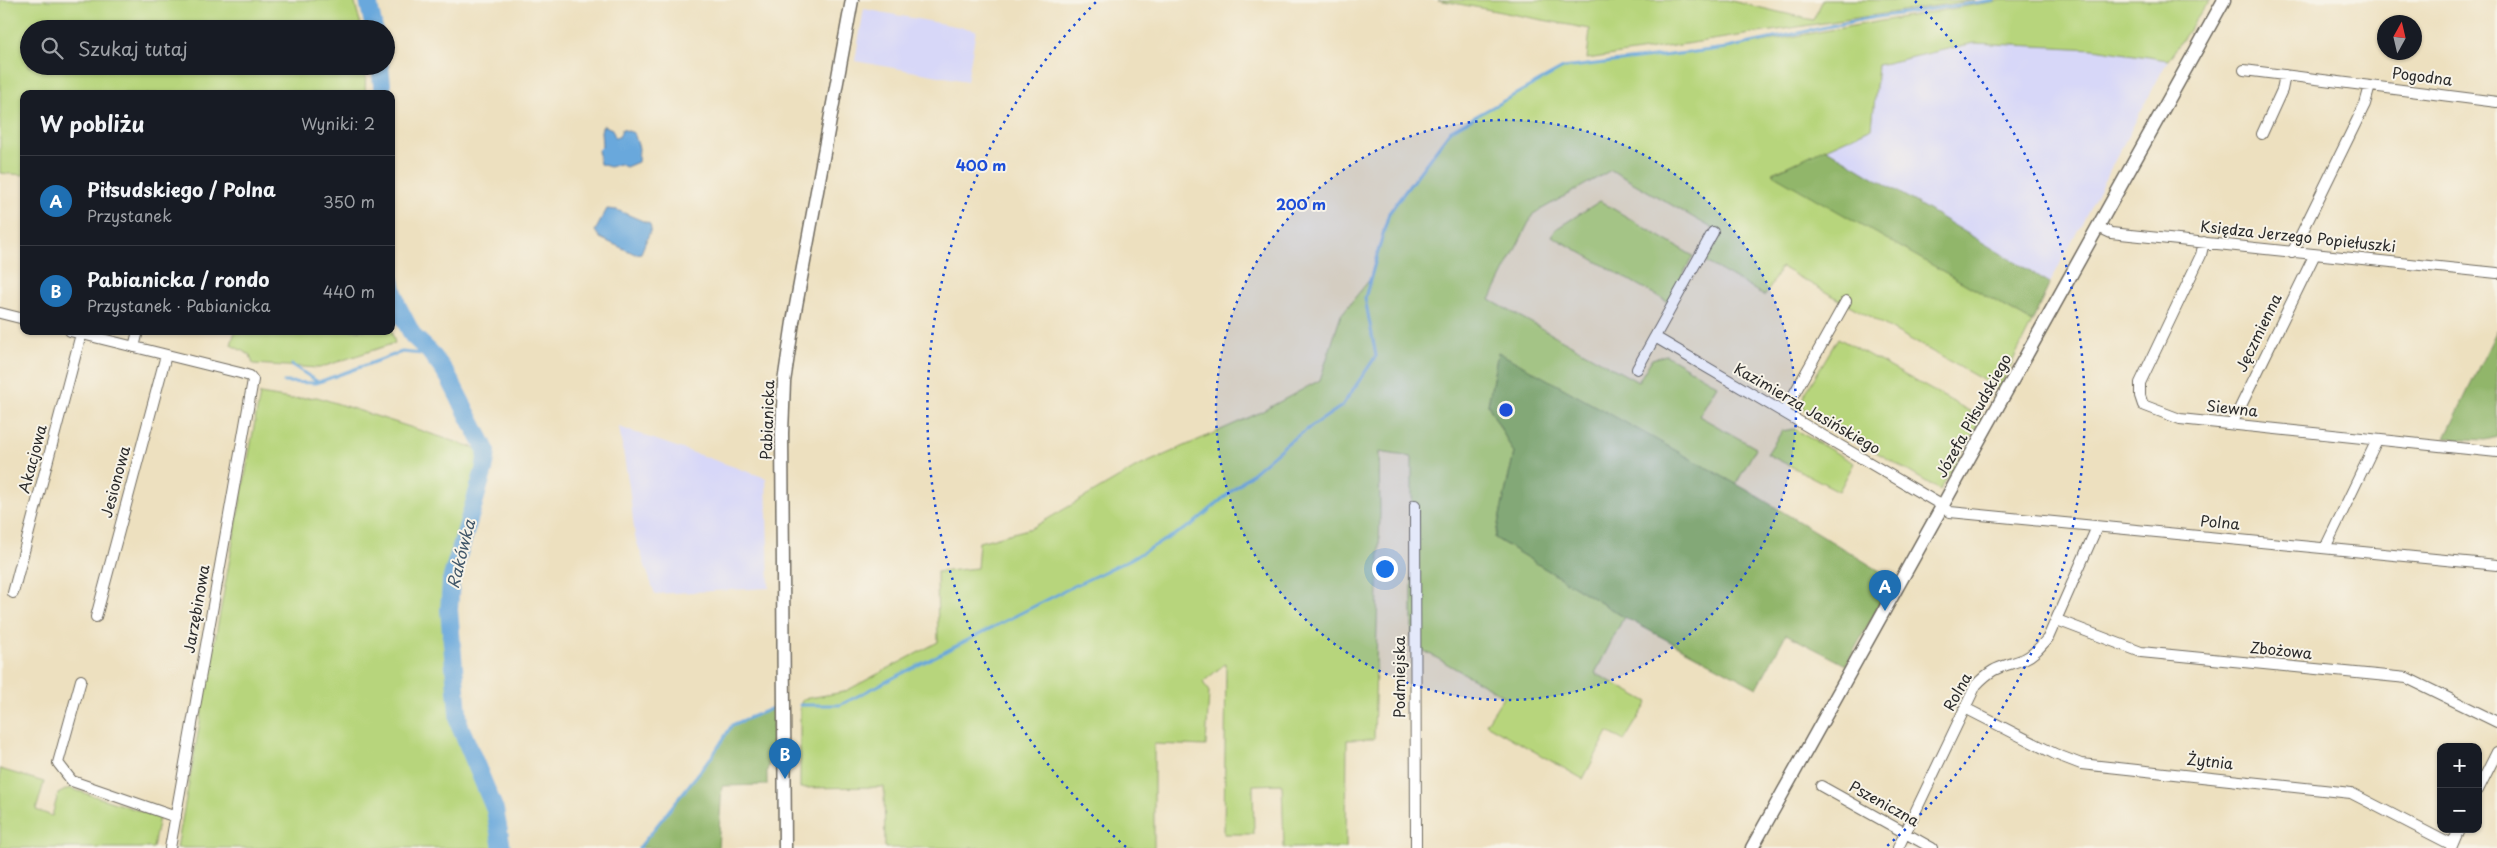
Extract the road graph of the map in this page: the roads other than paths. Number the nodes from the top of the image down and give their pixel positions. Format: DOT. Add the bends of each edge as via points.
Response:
graph roads {
  1 [pos="852,0"];
  2 [pos="2224,0"];
  3 [pos="2244,70"];
  4 [pos="2284,75"];
  5 [pos="2370,86"];
  6 [pos="2497,102"];
  7 [pos="2262,134"];
  8 [pos="2098,227"];
  9 [pos="1713,232"];
  10 [pos="2204,242"];
  11 [pos="2292,253"];
  12 [pos="2314,256"];
  13 [pos="2497,273"];
  14 [pos="1846,301"];
  15 [pos="0,314"];
  16 [pos="20,318"];
  17 [pos="81,335"];
  18 [pos="85,335"];
  19 [pos="137,335"];
  20 [pos="1656,338"];
  21 [pos="134,346"];
  22 [pos="166,355"];
  23 [pos="1637,369"];
  24 [pos="1784,412"];
  25 [pos="2232,424"];
  26 [pos="2377,440"];
  27 [pos="2497,452"];
  28 [pos="1415,505"];
  29 [pos="1942,507"];
  30 [pos="2097,527"];
  31 [pos="2325,548"];
  32 [pos="2497,565"];
  33 [pos="13,592"];
  34 [pos="96,617"];
  35 [pos="2058,620"];
  36 [pos="81,680"];
  37 [pos="1965,708"];
  38 [pos="2497,722"];
  39 [pos="2497,752"];
  40 [pos="1821,786"];
  41 [pos="2479,788"];
  42 [pos="176,817"];
  43 [pos="1905,833"];
  44 [pos="2457,833"];
  45 [pos="2451,846"];
  46 [pos="170,848"];
  47 [pos="785,848"];
  48 [pos="1416,848"];
  49 [pos="1752,848"];
  50 [pos="1898,848"];
  51 [pos="1932,848"];
  1 -- 47 [label="main road, Pabianicka" via="792,322 784,382"];
  2 -- 8 [label="main road, Józefa Piłsudskiego"];
  3 -- 4 [label="street, Pogodna"];
  4 -- 5 [label="street, Pogodna"];
  4 -- 7 [label="street" via="2282,90"];
  5 -- 6 [label="street, Pogodna"];
  5 -- 11 [label="street" via="2365,104"];
  8 -- 10 [label="street, Księdza Jerzego Popiełuszki" via="2111,233"];
  8 -- 29 [label="main road, Józefa Piłsudskiego"];
  9 -- 20 [label="street"];
  10 -- 11 [label="street, Księdza Jerzego Popiełuszki"];
  10 -- 25 [label="street, Siewna" via="2201,255 2140,383 2140,396 2143,405 2180,419"];
  11 -- 12 [label="street, Księdza Jerzego Popiełuszki"];
  12 -- 13 [label="street, Księdza Jerzego Popiełuszki"];
  12 -- 25 [label="street, Jęczmienna"];
  14 -- 24 [label="street"];
  15 -- 16 [label="street"];
  17 -- 33 [label="street, Akacjowa"];
  18 -- 21 [label="street"];
  19 -- 21 [label="street"];
  20 -- 23 [label="street"];
  20 -- 24 [label="street, Kazimierza Jasińskiego"];
  21 -- 22 [label="street"];
  22 -- 34 [label="street, Jesionowa"];
  22 -- 42 [label="street, Jarzębinowa" via="250,376 253,380"];
  24 -- 29 [label="street, Kazimierza Jasińskiego"];
  25 -- 26 [label="street, Siewna"];
  26 -- 27 [label="street, Siewna"];
  26 -- 31 [label="street"];
  28 -- 48 [label="street, Podmiejska"];
  29 -- 30 [label="street, Polna" via="1950,512"];
  29 -- 49 [label="main road, Józefa Piłsudskiego"];
  30 -- 31 [label="street, Polna"];
  30 -- 35 [label="street, Rolna"];
  31 -- 32 [label="street, Polna"];
  35 -- 37 [label="street, Rolna" via="2035,652 1987,672 1976,684"];
  35 -- 38 [label="street, Zbożowa" via="2141,652 2407,678"];
  36 -- 42 [label="street" via="58,763 72,782"];
  37 -- 43 [label="street, Rolna"];
  37 -- 45 [label="street, Żytnia" via="2081,764 2351,793"];
  39 -- 41 [label="street"];
  40 -- 43 [label="street, Pszeniczna"];
  42 -- 46 [label="street, Jarzębinowa"];
  43 -- 50 [label="street, Rolna"];
  43 -- 51 [label="street, Pszeniczna"];
  44 -- 45 [label="street"];
}
